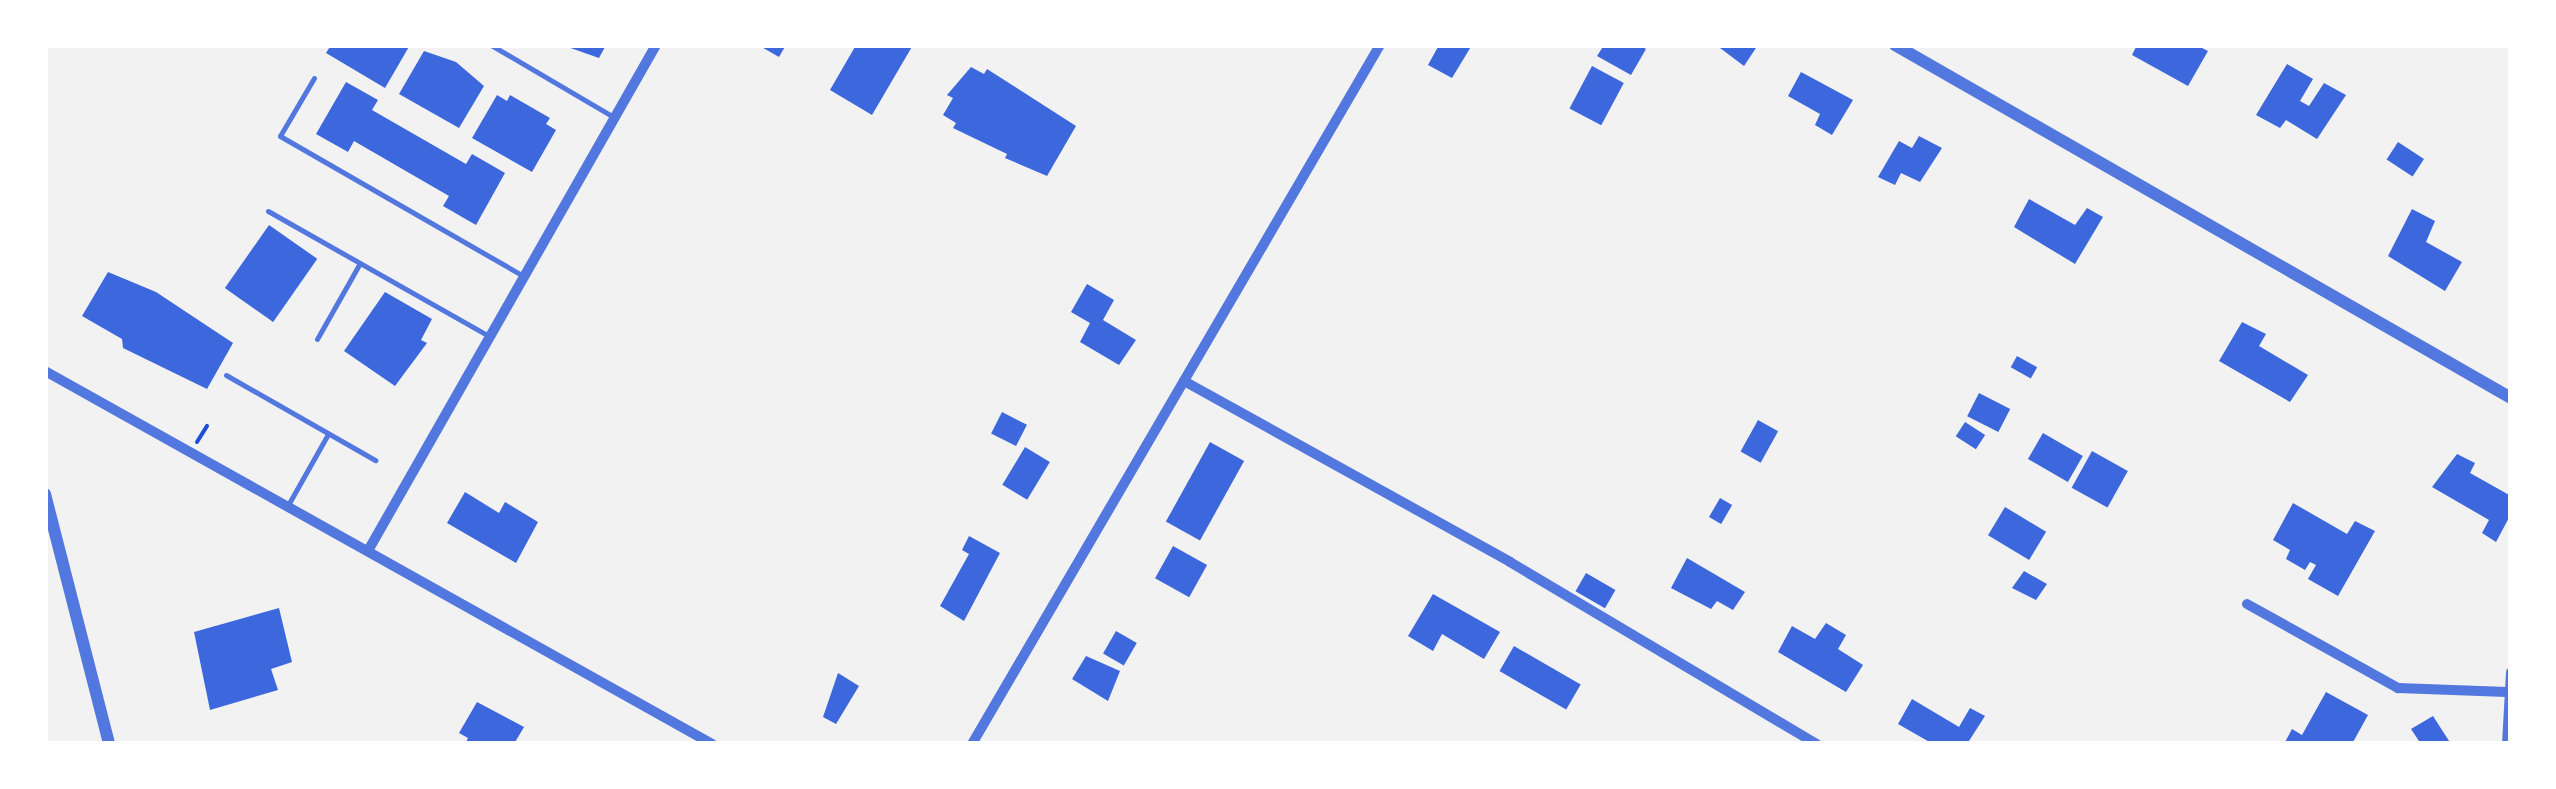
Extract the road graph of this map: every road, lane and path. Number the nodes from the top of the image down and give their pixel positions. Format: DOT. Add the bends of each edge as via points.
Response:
graph roads {
  1 [pos="491,45"];
  2 [pos="656,45"];
  3 [pos="1380,45"];
  4 [pos="1895,45"];
  5 [pos="314,78"];
  6 [pos="615,117"];
  7 [pos="268,211"];
  8 [pos="360,264"];
  9 [pos="526,277"];
  10 [pos="491,338"];
  11 [pos="318,339"];
  12 [pos="45,371"];
  13 [pos="226,375"];
  14 [pos="1184,381"];
  15 [pos="2511,398"];
  16 [pos="328,433"];
  17 [pos="375,460"];
  18 [pos="45,494"];
  19 [pos="288,505"];
  20 [pos="369,550"];
  21 [pos="2247,604"];
  22 [pos="2511,672"];
  23 [pos="2507,692"];
  24 [pos="109,744"];
  25 [pos="712,744"];
  26 [pos="972,744"];
  27 [pos="1817,744"];
  28 [pos="2507,744"];
  1 -- 6 [label="lane"];
  2 -- 6 [label="street"];
  3 -- 14 [label="street"];
  4 -- 15 [label="street"];
  5 -- 9 [label="lane" via="280,136"];
  6 -- 9 [label="street"];
  7 -- 8 [label="lane"];
  8 -- 10 [label="lane"];
  8 -- 11 [label="lane"];
  9 -- 10 [label="street"];
  10 -- 20 [label="street"];
  12 -- 19 [label="street"];
  13 -- 16 [label="lane"];
  14 -- 26 [label="street"];
  14 -- 27 [label="street" via="1510,562"];
  16 -- 17 [label="lane"];
  16 -- 19 [label="lane"];
  18 -- 24 [label="street"];
  19 -- 20 [label="street"];
  20 -- 25 [label="street"];
  21 -- 23 [label="street" via="2398,688"];
  22 -- 23 [label="street"];
  23 -- 28 [label="street"];
}
